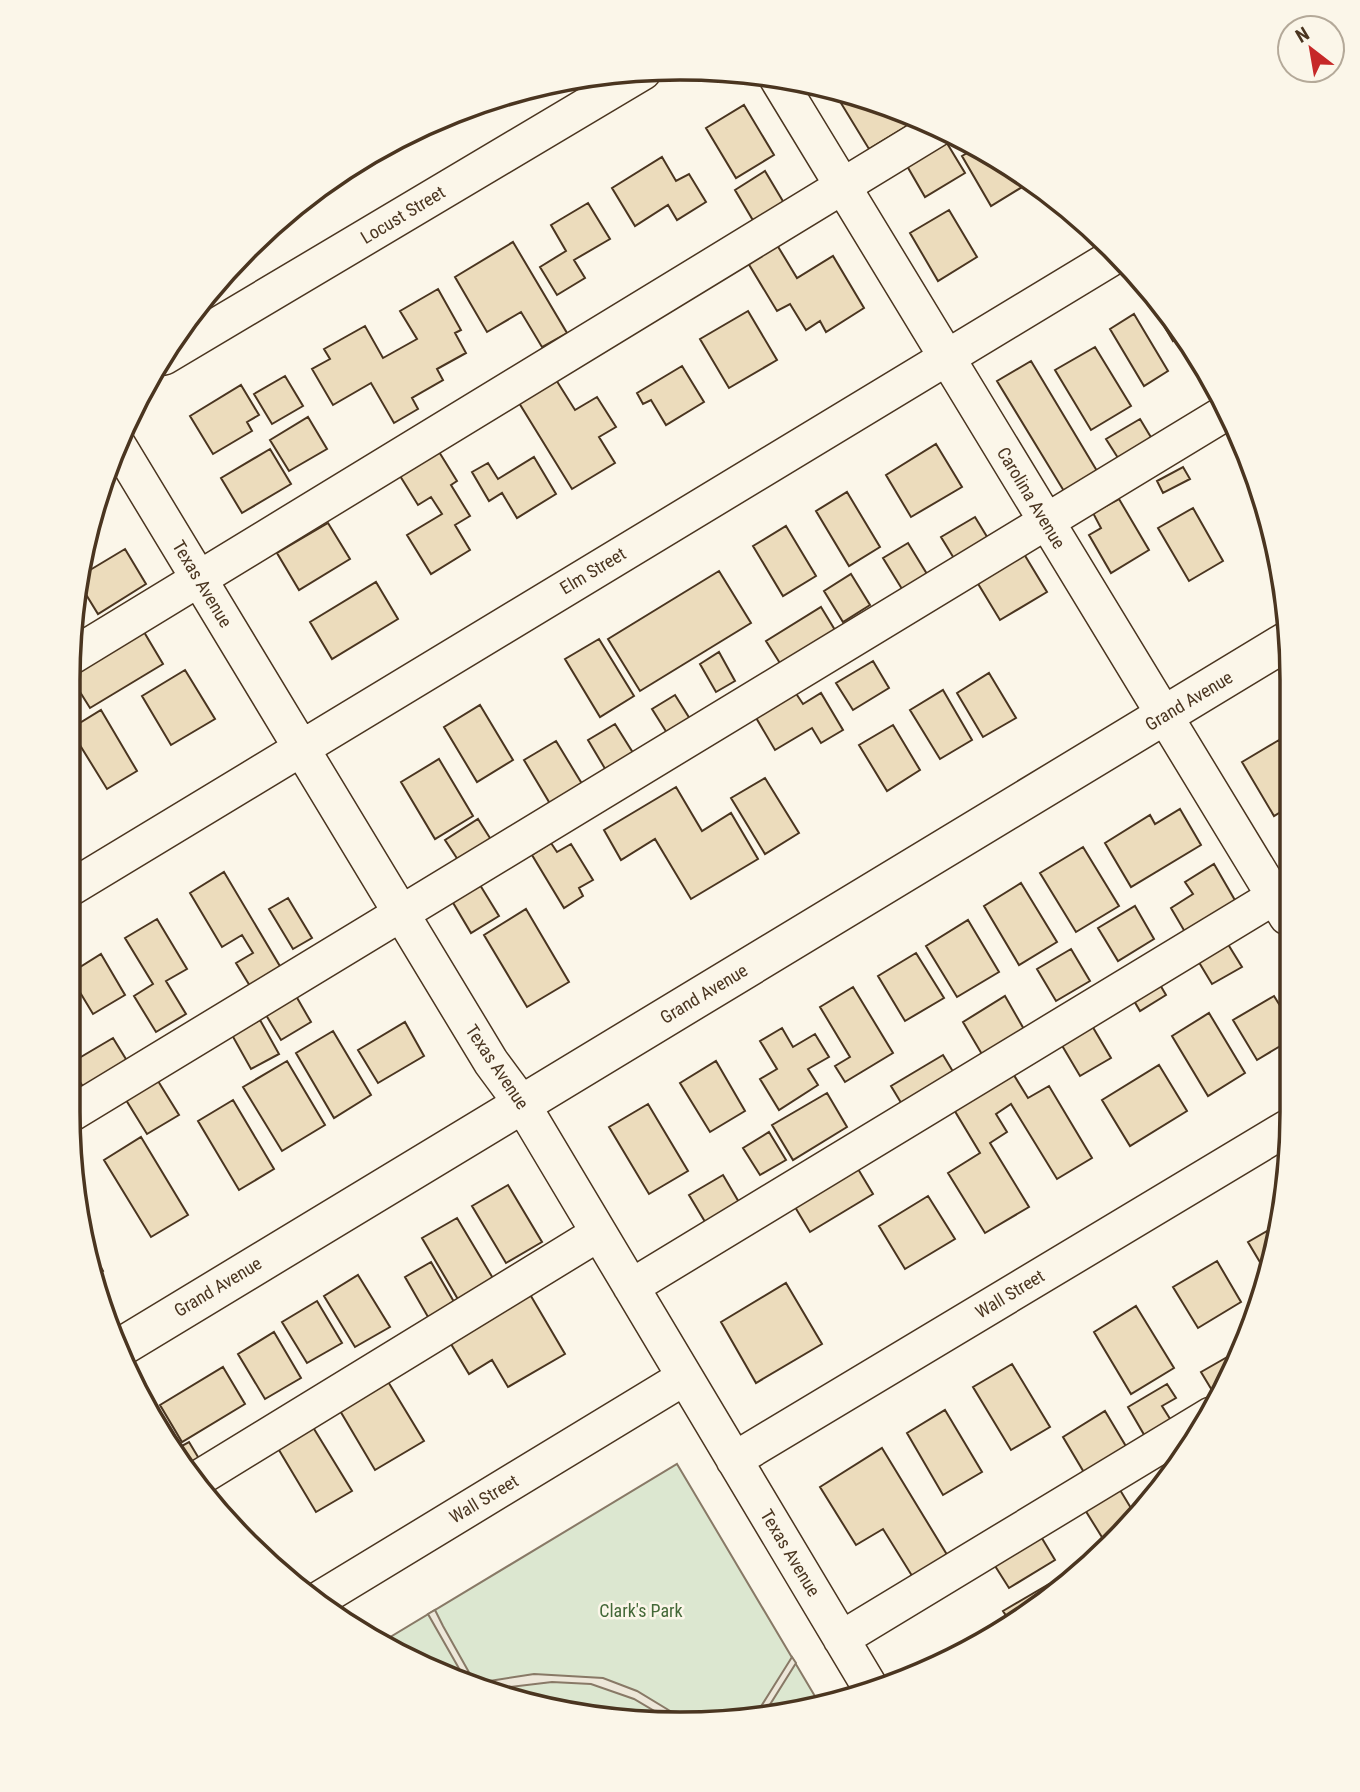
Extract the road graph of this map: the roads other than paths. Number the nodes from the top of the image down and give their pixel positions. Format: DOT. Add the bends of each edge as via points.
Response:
graph roads {
  1 [pos="623,84"];
  2 [pos="784,90"];
  3 [pos="928,134"];
  4 [pos="842,186"];
  5 [pos="1108,260"];
  6 [pos="183,346"];
  7 [pos="947,358"];
  8 [pos="1219,417"];
  9 [pos="124,455"];
  10 [pos="1045,521"];
  11 [pos="200,581"];
  12 [pos="1278,646"];
  13 [pos="82,651"];
  14 [pos="1164,716"];
  15 [pos="300,748"];
  16 [pos="80,882"];
  17 [pos="1280,898"];
  18 [pos="1280,902"];
  19 [pos="402,912"];
  20 [pos="522,1104"];
  21 [pos="80,1108"];
  22 [pos="1279,1133"];
  23 [pos="599,1233"];
  24 [pos="631,1287"];
  25 [pos="127,1343"];
  26 [pos="685,1377"];
  27 [pos="1188,1429"];
  28 [pos="734,1460"];
  29 [pos="203,1476"];
  30 [pos="326,1595"];
  31 [pos="841,1639"];
  32 [pos="867,1682"];
  1 -- 6 [label="street, Locust Street"];
  2 -- 4 [label="street, Carolina Avenue"];
  3 -- 4 [label="street"];
  4 -- 7 [label="street, Carolina Avenue"];
  4 -- 11 [label="street"];
  5 -- 7 [label="street, Elm Street"];
  7 -- 10 [label="street, Carolina Avenue"];
  7 -- 15 [label="street, Elm Street"];
  8 -- 10 [label="street"];
  9 -- 11 [label="street, Texas Avenue"];
  10 -- 14 [label="street, Carolina Avenue"];
  10 -- 19 [label="street"];
  11 -- 13 [label="street"];
  11 -- 15 [label="street, Texas Avenue"];
  12 -- 14 [label="main road, Grand Avenue"];
  14 -- 17 [label="street, Carolina Avenue"];
  14 -- 20 [label="main road, Grand Avenue"];
  15 -- 16 [label="street, Elm Street"];
  15 -- 19 [label="street, Texas Avenue"];
  18 -- 24 [label="street"];
  19 -- 20 [label="street, Texas Avenue" via="491,1062"];
  19 -- 21 [label="street"];
  20 -- 23 [label="street, Texas Avenue"];
  20 -- 25 [label="main road, Grand Avenue"];
  22 -- 28 [label="street, Wall Street"];
  23 -- 24 [label="street, Texas Avenue"];
  23 -- 29 [label="street"];
  24 -- 26 [label="street, Texas Avenue"];
  26 -- 28 [label="street, Texas Avenue"];
  26 -- 30 [label="street, Wall Street"];
  27 -- 31 [label="street"];
  28 -- 31 [label="street, Texas Avenue"];
  31 -- 32 [label="street, Texas Avenue"];
}
